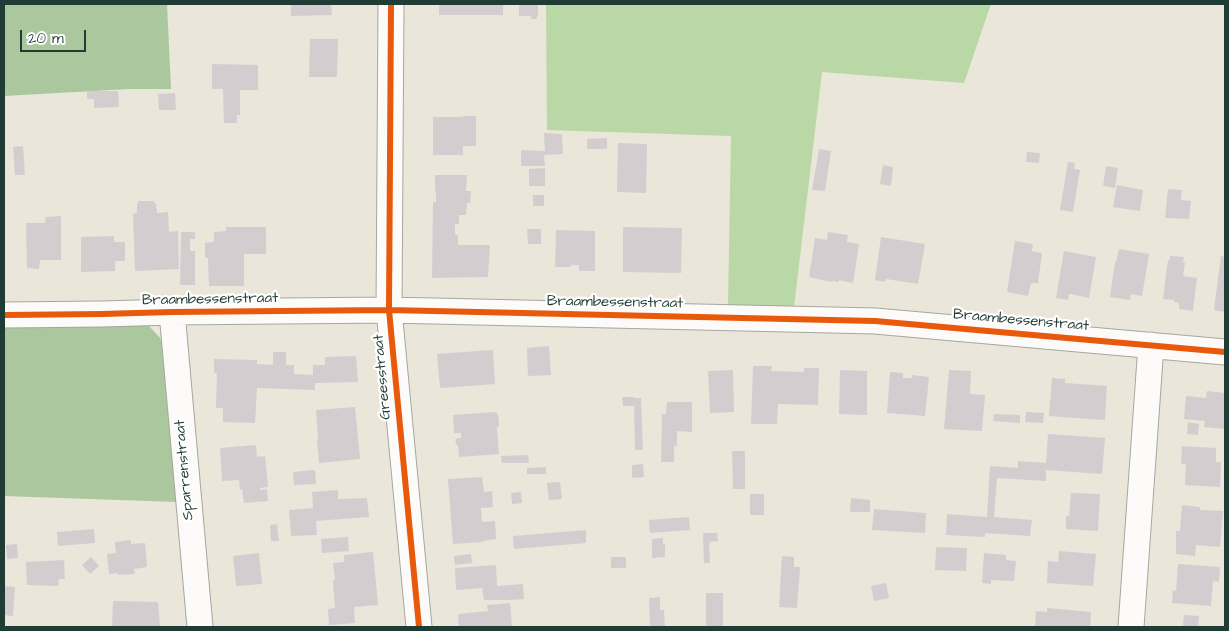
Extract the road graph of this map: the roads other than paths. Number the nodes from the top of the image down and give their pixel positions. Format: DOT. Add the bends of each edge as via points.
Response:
graph roads {
  1 [pos="391,4"];
  2 [pos="389,310"];
  3 [pos="172,312"];
  4 [pos="4,315"];
  5 [pos="1151,345"];
  6 [pos="1225,352"];
  7 [pos="200,627"];
  8 [pos="419,627"];
  9 [pos="1131,627"];
  1 -- 2 [label="street, Greesstraat"];
  2 -- 3 [label="street, Braambessenstraat"];
  2 -- 5 [label="street, Braambessenstraat" via="875,321"];
  2 -- 8 [label="street, Greesstraat"];
  3 -- 4 [label="street, Braambessenstraat"];
  3 -- 7 [label="street, Sparrenstraat"];
  5 -- 6 [label="street, Braambessenstraat"];
  5 -- 9 [label="street"];
}
